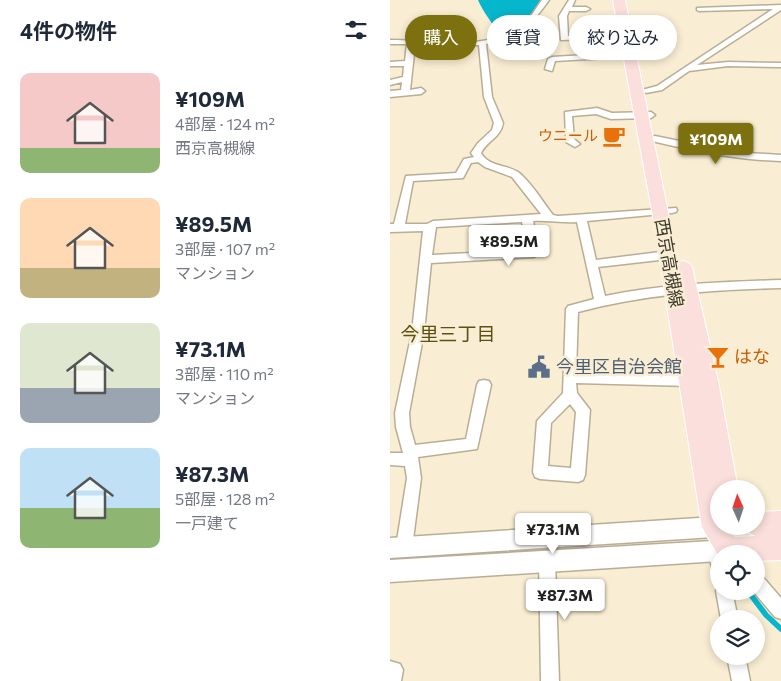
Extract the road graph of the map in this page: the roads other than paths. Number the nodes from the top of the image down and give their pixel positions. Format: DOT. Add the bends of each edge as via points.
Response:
graph roads {
  1 [pos="546,0"];
  2 [pos="572,0"];
  3 [pos="619,0"];
  4 [pos="629,0"];
  5 [pos="781,7"];
  6 [pos="567,9"];
  7 [pos="586,9"];
  8 [pos="700,9"];
  9 [pos="624,15"];
  10 [pos="630,15"];
  11 [pos="569,38"];
  12 [pos="390,42"];
  13 [pos="477,42"];
  14 [pos="482,42"];
  15 [pos="405,43"];
  16 [pos="569,58"];
  17 [pos="408,60"];
  18 [pos="636,60"];
  19 [pos="637,60"];
  20 [pos="408,63"];
  21 [pos="390,64"];
  22 [pos="781,65"];
  23 [pos="549,69"];
  24 [pos="686,69"];
  25 [pos="407,78"];
  26 [pos="390,83"];
  27 [pos="646,90"];
  28 [pos="421,91"];
  29 [pos="405,93"];
  30 [pos="390,94"];
  31 [pos="646,115"];
  32 [pos="655,138"];
  33 [pos="575,144"];
  34 [pos="781,158"];
  35 [pos="478,159"];
  36 [pos="666,210"];
  37 [pos="549,217"];
  38 [pos="581,218"];
  39 [pos="527,219"];
  40 [pos="395,228"];
  41 [pos="429,228"];
  42 [pos="668,255"];
  43 [pos="426,259"];
  44 [pos="592,264"];
  45 [pos="781,284"];
  46 [pos="680,288"];
  47 [pos="600,300"];
  48 [pos="569,377"];
  49 [pos="689,381"];
  50 [pos="484,385"];
  51 [pos="570,395"];
  52 [pos="411,456"];
  53 [pos="390,459"];
  54 [pos="724,480"];
  55 [pos="781,523"];
  56 [pos="765,524"];
  57 [pos="724,543"];
  58 [pos="781,547"];
  59 [pos="397,548"];
  60 [pos="547,561"];
  61 [pos="390,571"];
  62 [pos="765,592"];
  63 [pos="781,610"];
  64 [pos="738,665"];
  65 [pos="390,670"];
  66 [pos="392,681"];
  67 [pos="550,681"];
  68 [pos="741,681"];
  1 -- 14 [label="street" via="525,27"];
  2 -- 6 [label="street"];
  3 -- 9 [label="main road, 西京高槻線"];
  4 -- 10 [label="main road, 西京高槻線"];
  5 -- 8 [label="street"];
  5 -- 24 [label="street"];
  6 -- 7 [label="street"];
  6 -- 11 [label="street" via="563,16 564,38"];
  12 -- 15 [label="street"];
  13 -- 14 [label="street"];
  14 -- 35 [label="street" via="486,53 488,99 498,117 498,128 479,145"];
  16 -- 23 [label="street" via="552,59"];
  17 -- 20 [label="street"];
  18 -- 31 [label="main road, 西京高槻線"];
  19 -- 27 [label="main road, 西京高槻線"];
  20 -- 21 [label="street"];
  20 -- 25 [label="street"];
  22 -- 24 [label="street" via="728,64"];
  24 -- 27 [label="street" via="659,88"];
  25 -- 26 [label="street"];
  25 -- 29 [label="street"];
  27 -- 31 [label="main road, 西京高槻線"];
  28 -- 29 [label="street"];
  29 -- 30 [label="street"];
  31 -- 32 [label="main road, 西京高槻線"];
  31 -- 33 [label="street" via="612,116 597,111 568,114 569,140"];
  31 -- 36 [label="main road, 西京高槻線"];
  32 -- 34 [label="street" via="722,154 754,159"];
  32 -- 36 [label="main road, 西京高槻線"];
  35 -- 37 [label="street" via="491,167 515,174"];
  35 -- 40 [label="street" via="467,161 460,176 409,178"];
  36 -- 38 [label="street"];
  36 -- 42 [label="main road, 西京高槻線"];
  36 -- 46 [label="main road, 西京高槻線"];
  37 -- 38 [label="street" via="557,220"];
  37 -- 39 [label="street"];
  38 -- 44 [label="street"];
  39 -- 41 [label="street" via="434,224"];
  39 -- 43 [label="street" via="534,252"];
  40 -- 41 [label="street"];
  41 -- 43 [label="street"];
  42 -- 44 [label="street"];
  42 -- 46 [label="main road, 西京高槻線"];
  43 -- 52 [label="street" via="418,332 402,413"];
  44 -- 47 [label="street"];
  45 -- 46 [label="street"];
  46 -- 47 [label="street"];
  46 -- 49 [label="main road, 西京高槻線"];
  46 -- 54 [label="main road, 西京高槻線" via="707,381"];
  47 -- 48 [label="street" via="572,309"];
  48 -- 49 [label="street"];
  48 -- 51 [label="street"];
  49 -- 57 [label="main road, 西京高槻線"];
  50 -- 52 [label="street" via="472,445"];
  51 -- 51 [label="street" via="544,421 540,472 578,475 583,410"];
  52 -- 53 [label="street"];
  52 -- 59 [label="street" via="414,478"];
  55 -- 56 [label="main road"];
  57 -- 58 [label="main road"];
  57 -- 59 [label="street"];
  57 -- 60 [label="street"];
  60 -- 61 [label="street"];
  60 -- 67 [label="street"];
  62 -- 63 [label="street"];
  64 -- 68 [label="street"];
  65 -- 66 [label="street" via="394,670"];
}
